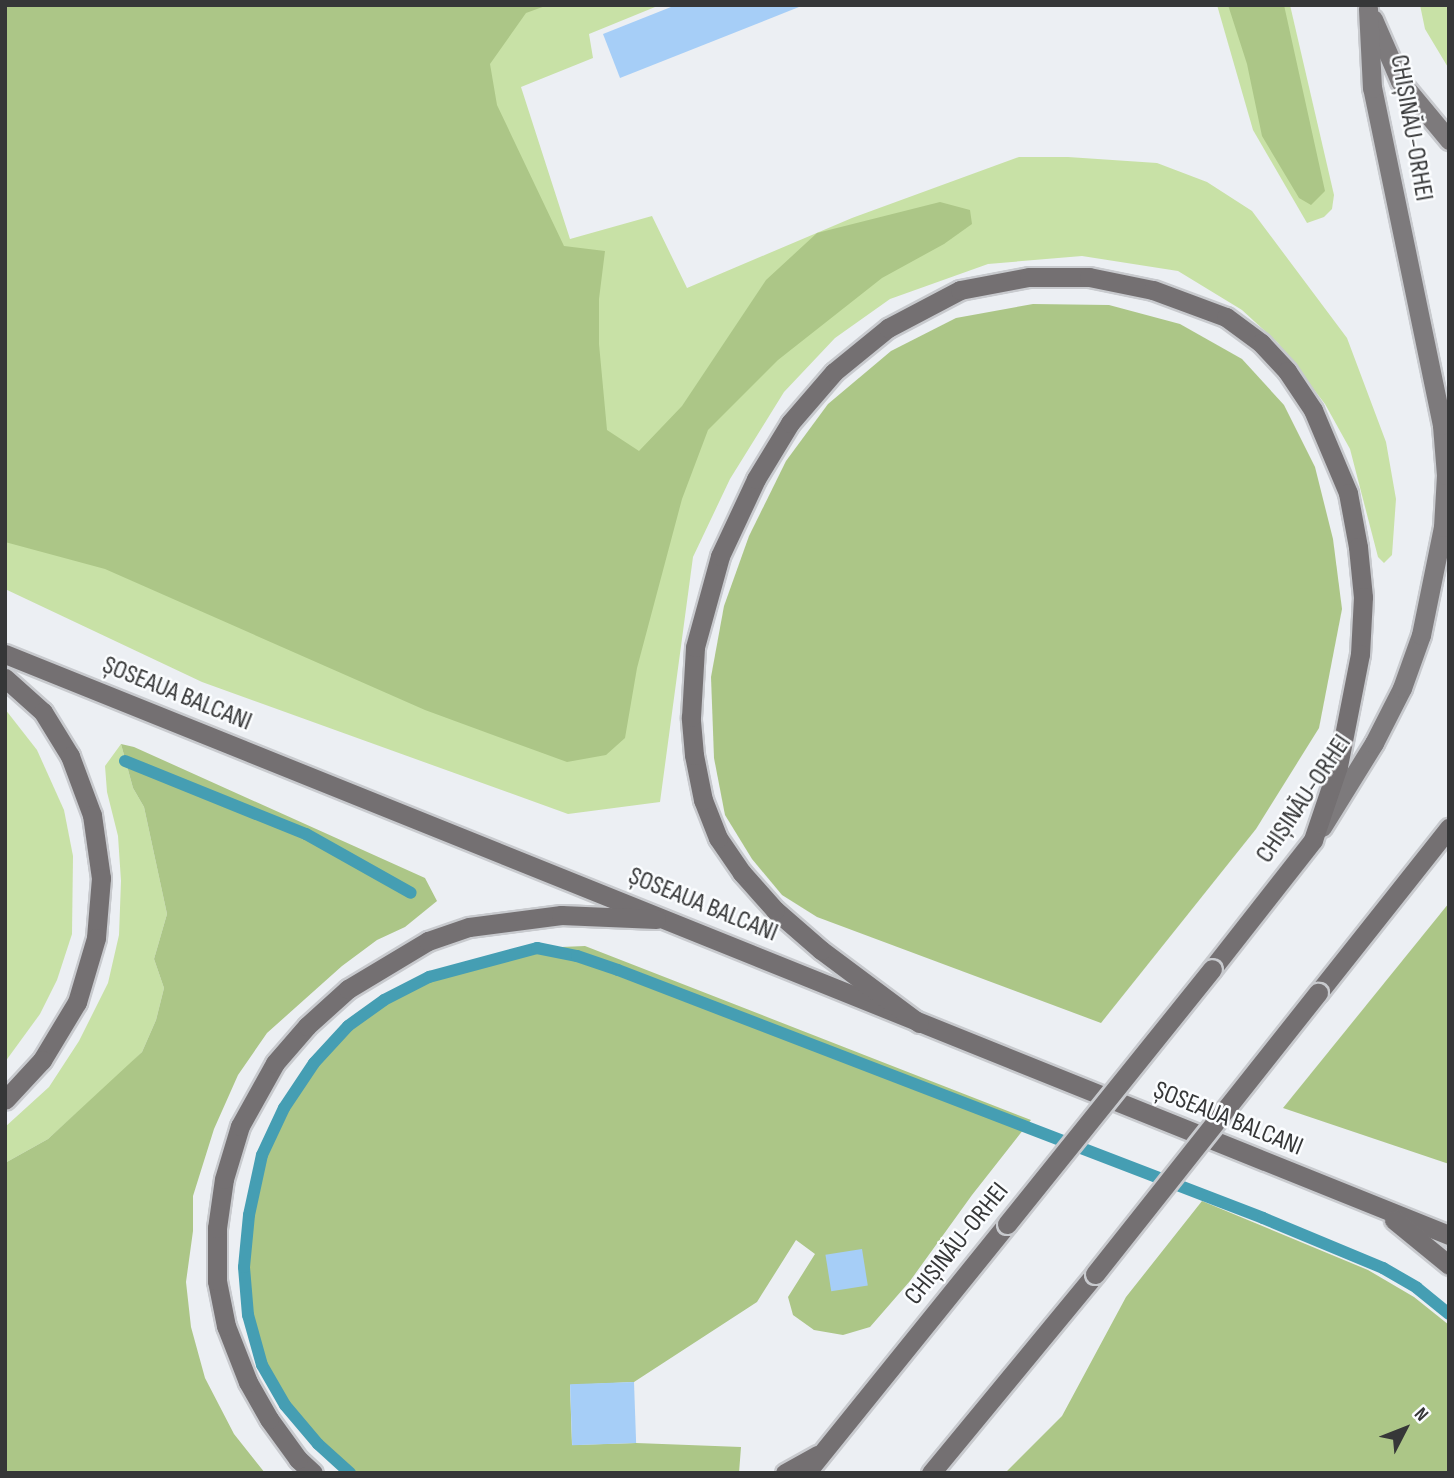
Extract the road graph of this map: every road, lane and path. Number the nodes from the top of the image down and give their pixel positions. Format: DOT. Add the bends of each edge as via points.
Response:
graph roads {
  1 [pos="1368,7"];
  2 [pos="1449,140"];
  3 [pos="5,653"];
  4 [pos="5,678"];
  5 [pos="1449,828"];
  6 [pos="1313,840"];
  7 [pos="674,920"];
  8 [pos="919,1023"];
  9 [pos="5,1100"];
  10 [pos="1380,1208"];
  11 [pos="1449,1235"];
  12 [pos="1449,1265"];
  13 [pos="824,1451"];
  14 [pos="313,1473"];
  15 [pos="785,1473"];
  16 [pos="806,1473"];
  17 [pos="931,1473"];
  1 -- 2 [label="main road" via="1400,81"];
  1 -- 6 [label="main road, CHIȘINĂU-ORHEI" via="1372,88 1442,425 1446,475 1443,527 1421,635 1402,688 1374,743"];
  3 -- 7 [label="highway, ȘOSEAUA BALCANI"];
  4 -- 9 [label="highway" via="43,712 70,756 92,815 101,878 96,938 76,1002 42,1060"];
  5 -- 17 [label="highway, bridge"];
  6 -- 8 [label="highway" via="1350,714 1363,597 1348,493 1313,410 1261,343 1226,317 1153,290 1089,277 1029,277 960,290 888,328 834,372 790,423 756,480 720,556 695,648 691,717 703,800 718,838 742,873 821,950"];
  6 -- 13 [label="highway, CHIȘINĂU-ORHEI, bridge"];
  7 -- 8 [label="highway, ȘOSEAUA BALCANI"];
  7 -- 14 [label="highway" via="561,915 469,928 428,941 348,989 275,1063 240,1125 223,1179 216,1228 217,1281 226,1326 248,1382 269,1419"];
  8 -- 10 [label="highway, ȘOSEAUA BALCANI"];
  10 -- 11 [label="highway, ȘOSEAUA BALCANI"];
  10 -- 12 [label="highway"];
  13 -- 15 [label="highway"];
  13 -- 16 [label="highway, CHIȘINĂU-ORHEI"];
}
